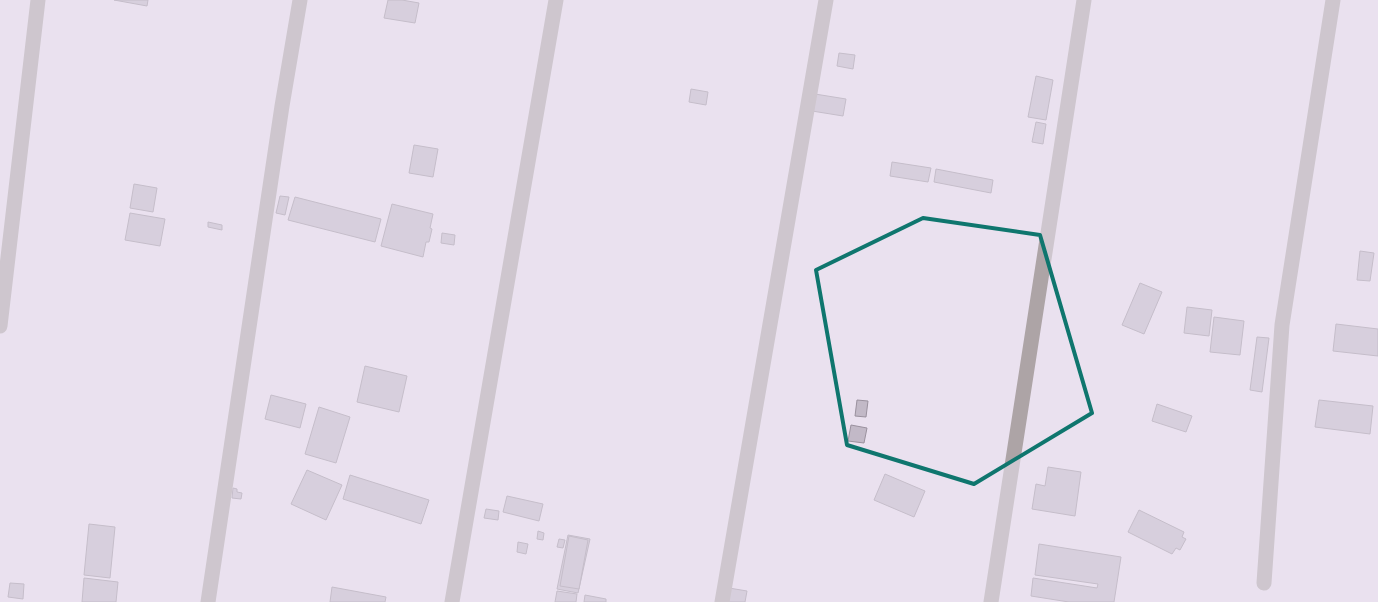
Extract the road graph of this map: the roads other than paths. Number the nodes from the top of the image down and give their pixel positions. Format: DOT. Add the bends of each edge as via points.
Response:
graph roads {
  1 [pos="38,0"];
  2 [pos="300,0"];
  3 [pos="556,0"];
  4 [pos="826,0"];
  5 [pos="1084,0"];
  6 [pos="1333,0"];
  7 [pos="0,326"];
  8 [pos="1264,583"];
  9 [pos="208,602"];
  10 [pos="452,602"];
  11 [pos="722,602"];
  12 [pos="990,602"];
  1 -- 7 [label="street"];
  2 -- 9 [label="street"];
  3 -- 10 [label="street"];
  4 -- 11 [label="street"];
  5 -- 12 [label="street"];
  6 -- 8 [label="street" via="1282,325"];
}
